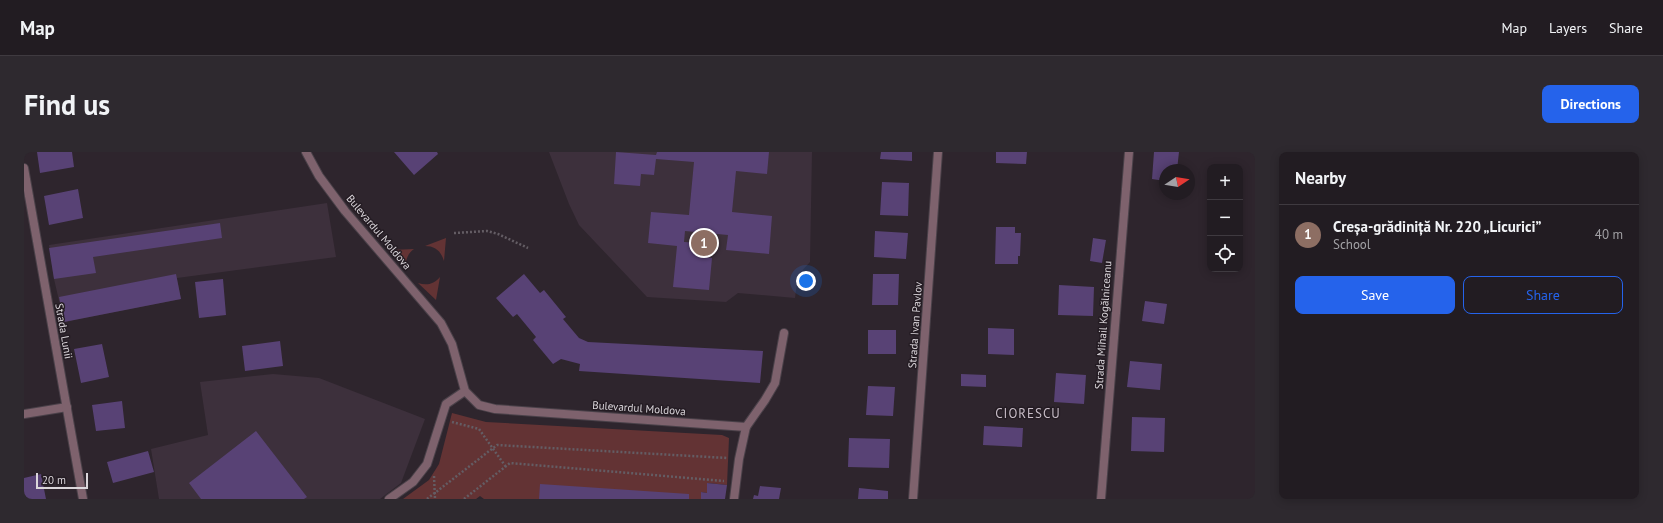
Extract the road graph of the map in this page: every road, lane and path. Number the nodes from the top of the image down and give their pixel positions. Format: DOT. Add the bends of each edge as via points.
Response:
graph roads {
  1 [pos="306,152"];
  2 [pos="938,152"];
  3 [pos="1129,152"];
  4 [pos="24,168"];
  5 [pos="454,234"];
  6 [pos="528,248"];
  7 [pos="784,333"];
  8 [pos="465,391"];
  9 [pos="67,407"];
  10 [pos="24,414"];
  11 [pos="441,419"];
  12 [pos="746,427"];
  13 [pos="493,448"];
  14 [pos="739,459"];
  15 [pos="427,464"];
  16 [pos="506,467"];
  17 [pos="736,482"];
  18 [pos="435,493"];
  19 [pos="83,499"];
  20 [pos="390,499"];
  21 [pos="427,499"];
  22 [pos="434,499"];
  23 [pos="464,499"];
  24 [pos="734,499"];
  25 [pos="913,499"];
  26 [pos="1101,499"];
  1 -- 8 [label="street, Bulevardul Moldova" via="319,176 345,211 441,323 452,344"];
  2 -- 25 [label="street, Strada Ivan Pavlov"];
  3 -- 26 [label="street, Strada Mihail Kogălniceanu"];
  4 -- 9 [label="street, Strada Lunii"];
  5 -- 6 [label="path" via="487,231"];
  7 -- 12 [label="street" via="775,383"];
  8 -- 11 [label="street" via="446,404"];
  8 -- 12 [label="street, Bulevardul Moldova" via="479,405 495,409"];
  9 -- 10 [label="street"];
  9 -- 19 [label="street, Strada Lunii"];
  11 -- 13 [label="path" via="479,429"];
  11 -- 15 [label="street"];
  12 -- 14 [label="street"];
  13 -- 14 [label="path" via="497,445"];
  13 -- 16 [label="path"];
  13 -- 18 [label="path"];
  14 -- 17 [label="street"];
  15 -- 18 [label="path" via="434,471"];
  15 -- 20 [label="street" via="413,482"];
  16 -- 17 [label="path" via="510,463"];
  16 -- 23 [label="path"];
  17 -- 24 [label="street"];
  18 -- 21 [label="path"];
  18 -- 22 [label="path"];
}
